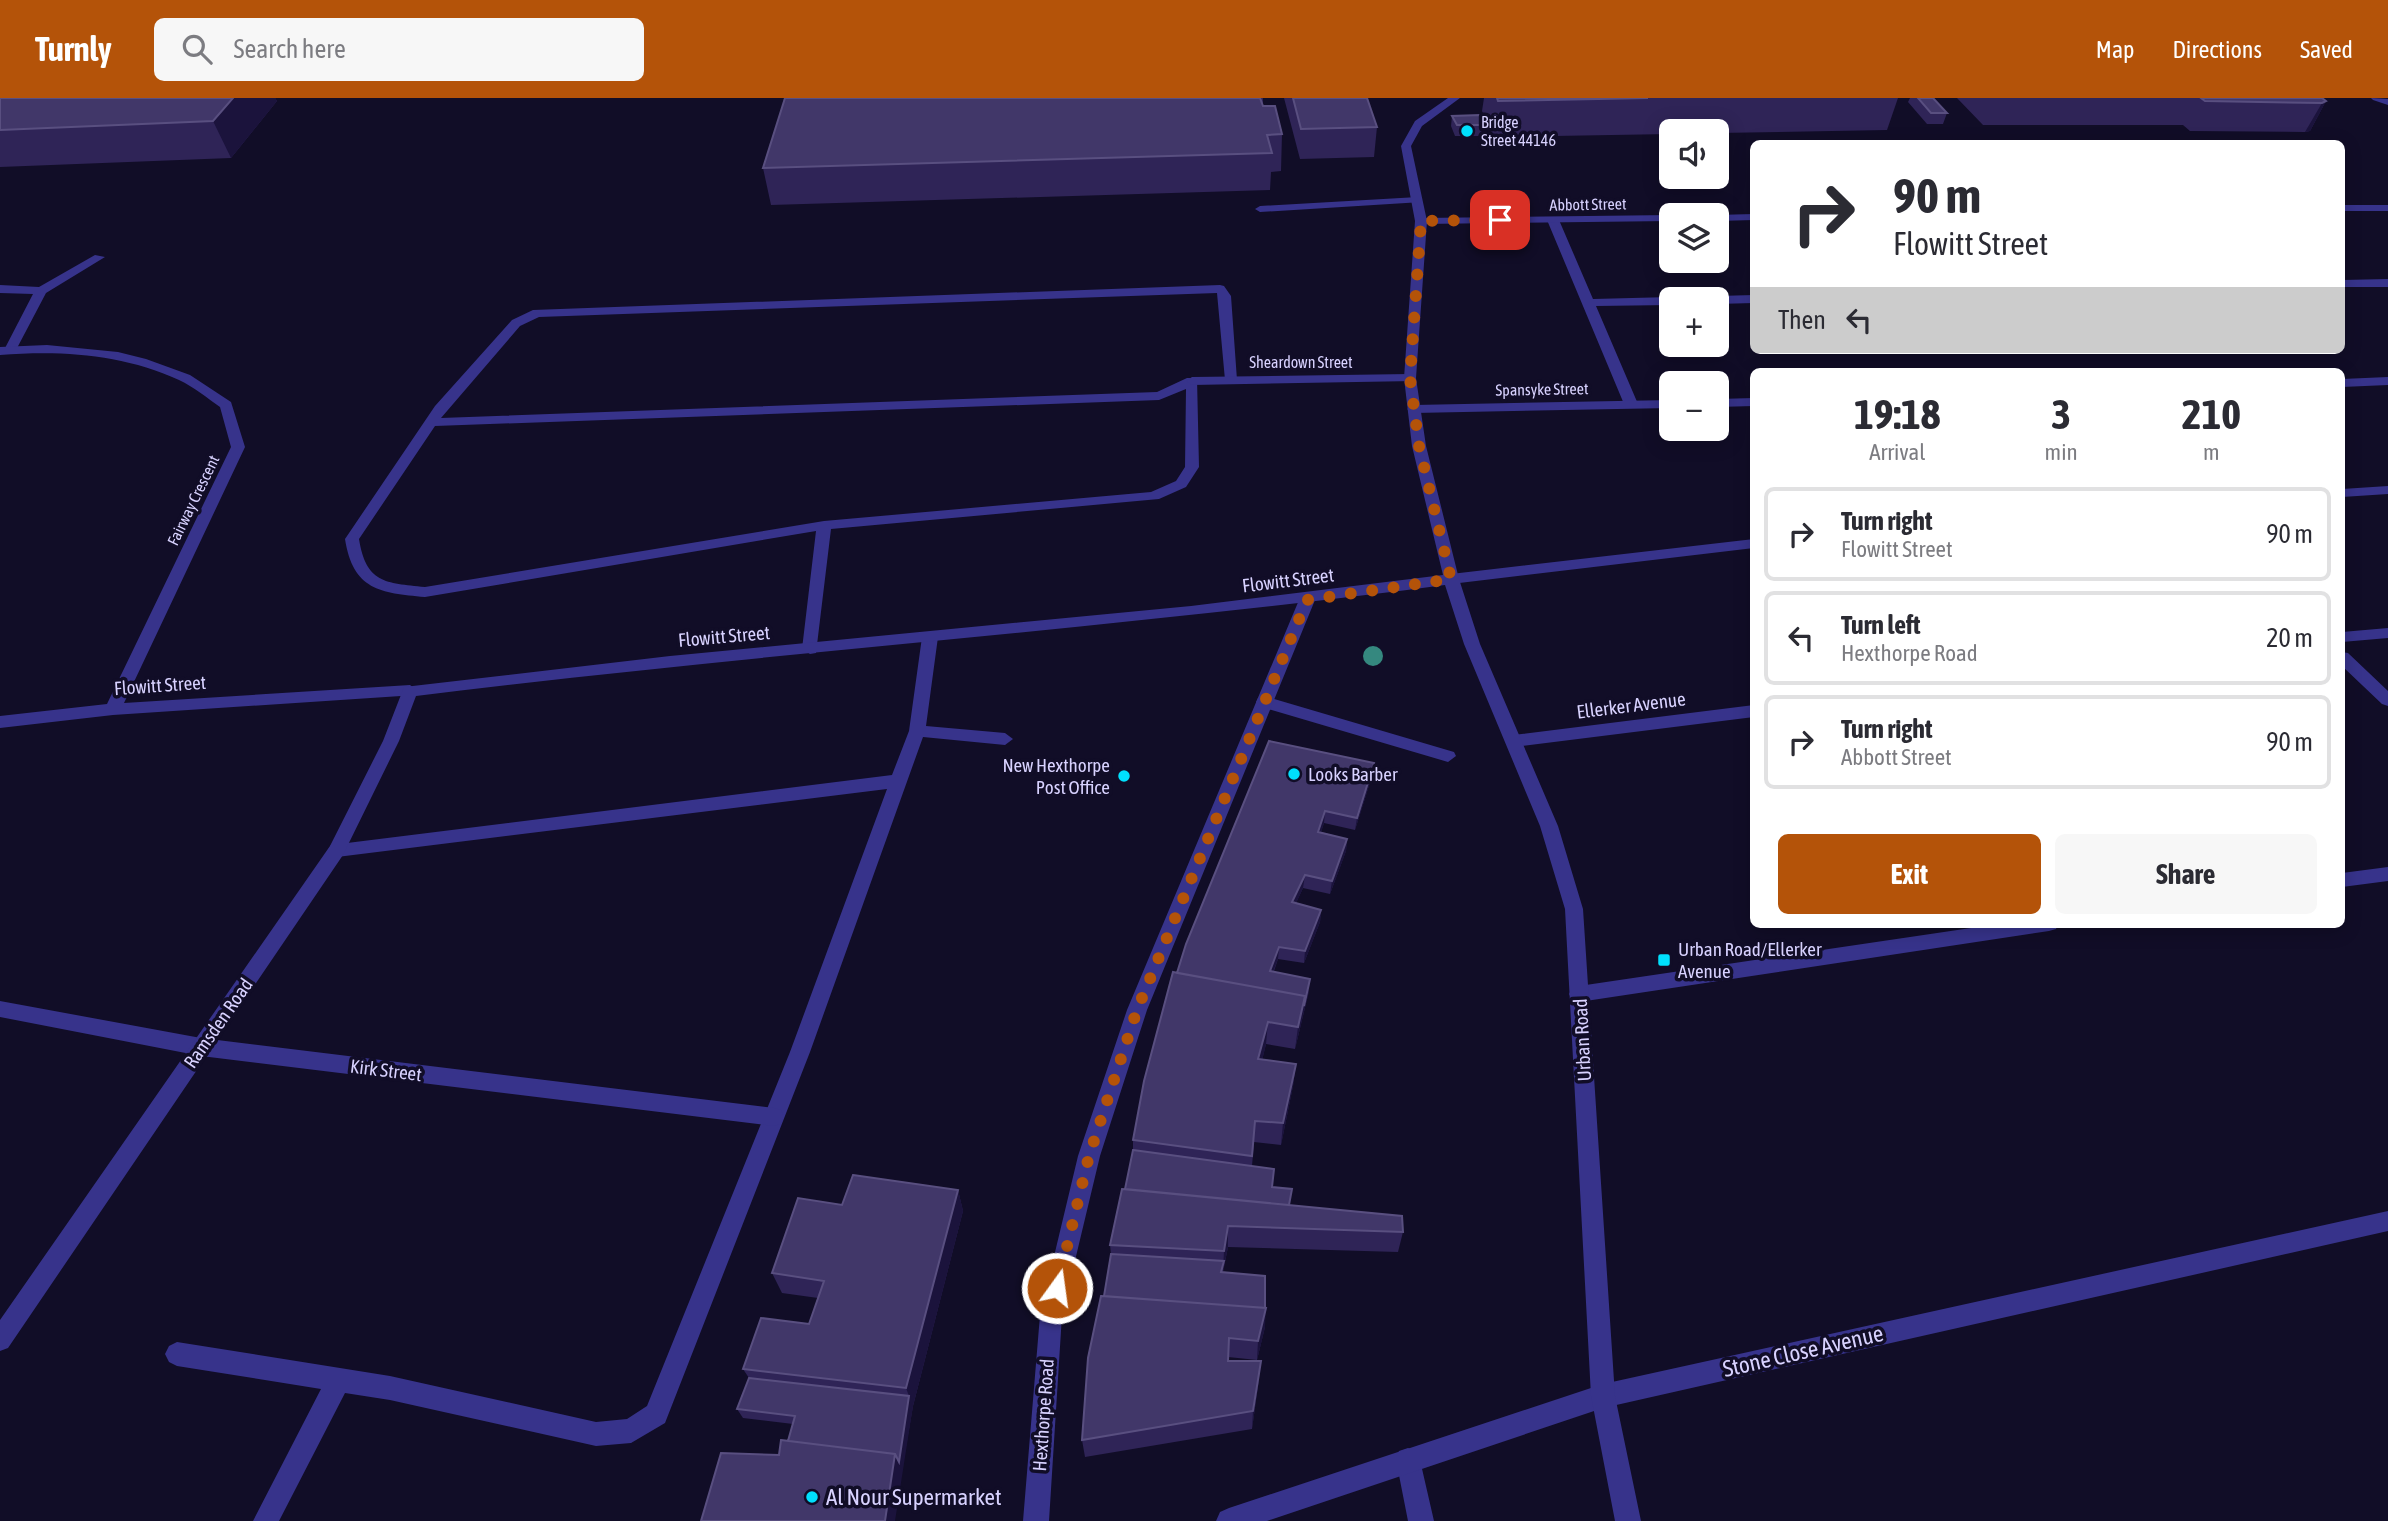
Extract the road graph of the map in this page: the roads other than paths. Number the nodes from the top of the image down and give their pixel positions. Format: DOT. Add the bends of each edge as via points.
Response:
graph roads {
  1 [pos="1455,98"];
  2 [pos="2376,98"];
  3 [pos="2388,102"];
  4 [pos="1418,200"];
  5 [pos="2345,208"];
  6 [pos="2388,208"];
  7 [pos="1260,209"];
  8 [pos="1750,217"];
  9 [pos="1659,218"];
  10 [pos="1729,218"];
  11 [pos="1553,220"];
  12 [pos="1421,221"];
  13 [pos="99,257"];
  14 [pos="2388,283"];
  15 [pos="2345,284"];
  16 [pos="0,289"];
  17 [pos="41,291"];
  18 [pos="1750,299"];
  19 [pos="1729,300"];
  20 [pos="1659,301"];
  21 [pos="1588,303"];
  22 [pos="5,350"];
  23 [pos="1410,378"];
  24 [pos="1231,380"];
  25 [pos="2388,381"];
  26 [pos="1192,382"];
  27 [pos="2345,383"];
  28 [pos="1729,402"];
  29 [pos="1750,402"];
  30 [pos="1630,404"];
  31 [pos="1659,404"];
  32 [pos="1415,410"];
  33 [pos="431,422"];
  34 [pos="2388,490"];
  35 [pos="2345,493"];
  36 [pos="824,525"];
  37 [pos="1750,543"];
  38 [pos="1451,579"];
  39 [pos="1307,600"];
  40 [pos="2388,633"];
  41 [pos="930,637"];
  42 [pos="2345,637"];
  43 [pos="810,649"];
  44 [pos="2345,660"];
  45 [pos="410,691"];
  46 [pos="2388,701"];
  47 [pos="1264,702"];
  48 [pos="113,709"];
  49 [pos="1750,711"];
  50 [pos="0,722"];
  51 [pos="916,731"];
  52 [pos="1005,739"];
  53 [pos="1513,741"];
  54 [pos="1448,756"];
  55 [pos="898,781"];
  56 [pos="337,849"];
  57 [pos="2388,874"];
  58 [pos="2345,880"];
  59 [pos="2022,928"];
  60 [pos="1579,994"];
  61 [pos="0,1009"];
  62 [pos="201,1047"];
  63 [pos="774,1117"];
  64 [pos="2388,1221"];
  65 [pos="0,1340"];
  66 [pos="177,1354"];
  67 [pos="338,1381"];
  68 [pos="1603,1396"];
  69 [pos="1408,1461"];
  70 [pos="266,1521"];
  71 [pos="1036,1521"];
  72 [pos="1229,1521"];
  73 [pos="1422,1521"];
  74 [pos="1628,1521"];
  1 -- 4 [label="street" via="1431,112 1409,135 1406,146"];
  2 -- 3 [label="street"];
  4 -- 7 [label="street"];
  4 -- 12 [label="street"];
  5 -- 6 [label="street"];
  8 -- 10 [label="street"];
  9 -- 11 [label="street, Abbott Street"];
  11 -- 12 [label="street, Abbott Street"];
  11 -- 21 [label="street"];
  12 -- 23 [label="street"];
  13 -- 17 [label="street"];
  14 -- 15 [label="street"];
  16 -- 17 [label="street"];
  17 -- 22 [label="street"];
  18 -- 19 [label="street"];
  20 -- 21 [label="street"];
  21 -- 30 [label="street"];
  22 -- 48 [label="street, Fairway Crescent" via="116,355 185,378 226,405 238,447"];
  23 -- 24 [label="street, Sheardown Street"];
  23 -- 32 [label="street"];
  24 -- 26 [label="street, Sheardown Street"];
  24 -- 33 [label="street" via="1225,296 1220,289 561,310 537,313 516,323"];
  25 -- 27 [label="street"];
  26 -- 33 [label="street" via="1159,396"];
  26 -- 36 [label="street" via="1192,467 1181,484 1154,496"];
  28 -- 29 [label="street"];
  30 -- 31 [label="street, Spansyke Street"];
  30 -- 32 [label="street, Spansyke Street"];
  32 -- 38 [label="street" via="1419,446"];
  33 -- 36 [label="street" via="352,539 354,561 364,577 390,589 425,592"];
  34 -- 35 [label="street"];
  36 -- 43 [label="street"];
  37 -- 38 [label="street, Flowitt Street"];
  38 -- 39 [label="street, Flowitt Street"];
  38 -- 53 [label="street, Urban Road" via="1472,645"];
  39 -- 41 [label="street, Flowitt Street"];
  39 -- 47 [label="street, Hexthorpe Road"];
  40 -- 42 [label="street"];
  41 -- 43 [label="street, Flowitt Street"];
  41 -- 51 [label="street"];
  43 -- 45 [label="street, Flowitt Street" via="558,671"];
  44 -- 46 [label="street"];
  45 -- 48 [label="street, Flowitt Street"];
  45 -- 56 [label="street, Ramsden Road" via="391,741"];
  47 -- 54 [label="street"];
  47 -- 71 [label="street, Hexthorpe Road" via="1137,1010 1089,1156 1051,1315"];
  48 -- 50 [label="street, Flowitt Street"];
  49 -- 53 [label="street, Ellerker Avenue"];
  51 -- 52 [label="street"];
  51 -- 55 [label="street"];
  53 -- 60 [label="street, Urban Road" via="1549,826 1574,909"];
  55 -- 56 [label="street"];
  55 -- 63 [label="street"];
  56 -- 62 [label="street, Ramsden Road"];
  57 -- 58 [label="street"];
  59 -- 60 [label="street"];
  60 -- 68 [label="street, Urban Road"];
  61 -- 62 [label="street, Kirk Street"];
  62 -- 63 [label="street, Kirk Street"];
  62 -- 65 [label="street, Ramsden Road"];
  63 -- 67 [label="street" via="656,1414 631,1432 596,1434 390,1388"];
  64 -- 68 [label="street, Stone Close Avenue"];
  66 -- 67 [label="street"];
  67 -- 70 [label="street"];
  68 -- 69 [label="street, Stone Close Avenue"];
  68 -- 74 [label="street, Urban Road"];
  69 -- 72 [label="street, Stone Close Avenue"];
  69 -- 73 [label="street"];
}
